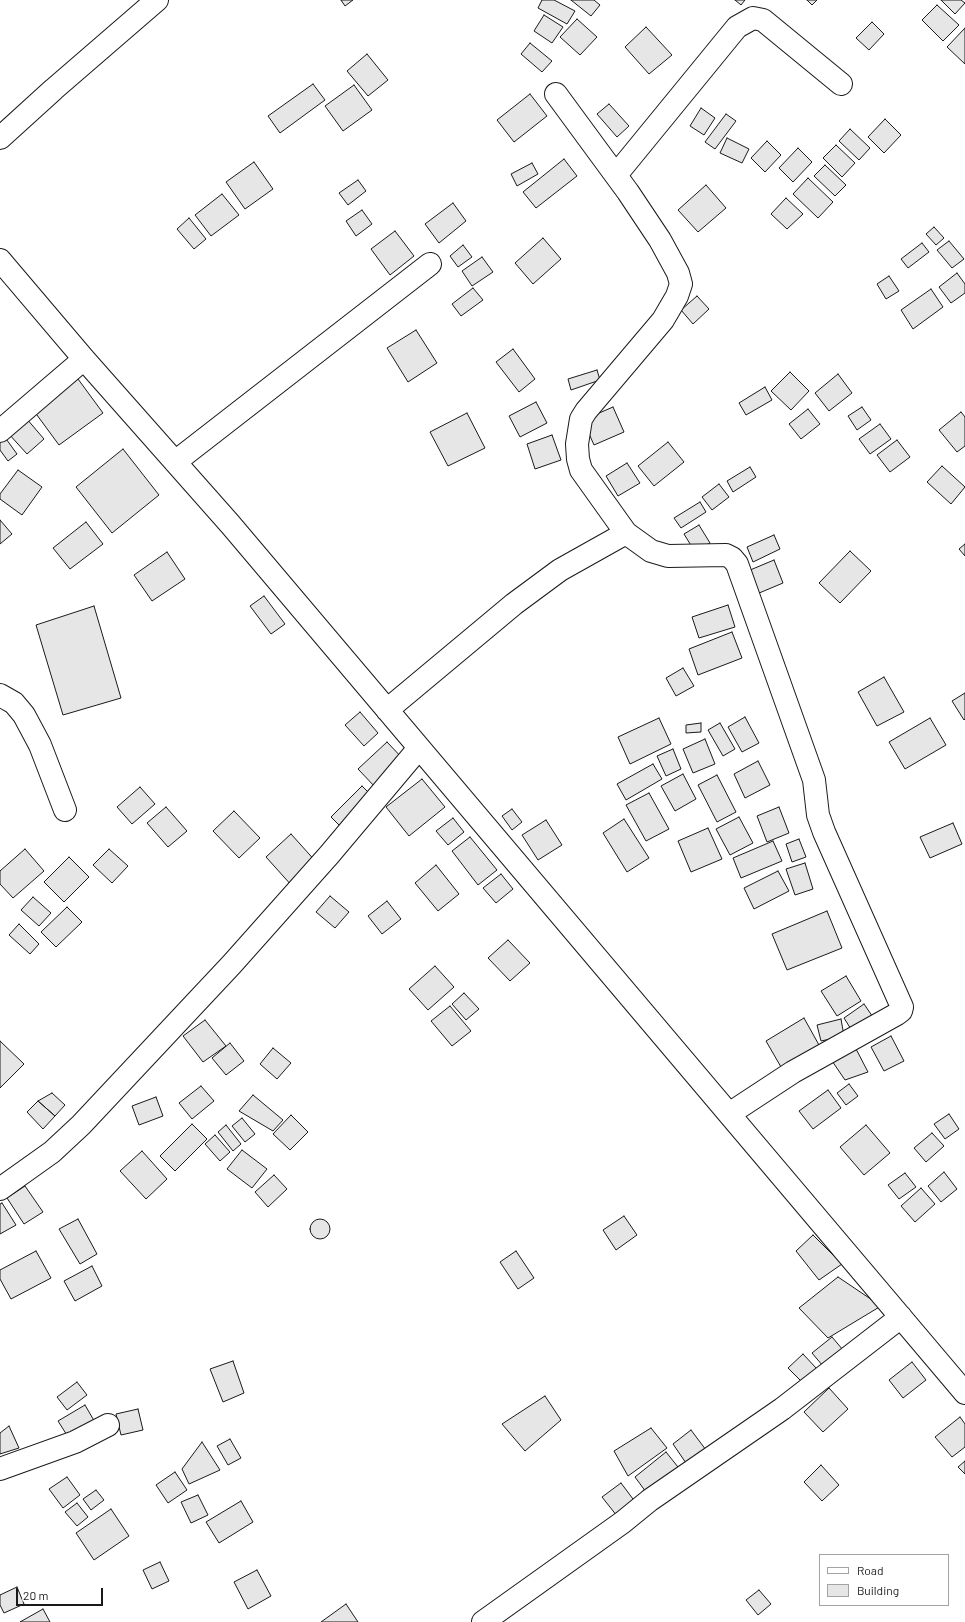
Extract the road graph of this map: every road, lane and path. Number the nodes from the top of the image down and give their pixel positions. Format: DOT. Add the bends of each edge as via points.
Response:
graph roads {
  1 [pos="157,0"];
  2 [pos="841,84"];
  3 [pos="556,94"];
  4 [pos="0,138"];
  5 [pos="616,175"];
  6 [pos="0,260"];
  7 [pos="430,264"];
  8 [pos="84,359"];
  9 [pos="0,431"];
  10 [pos="175,462"];
  11 [pos="626,533"];
  12 [pos="0,695"];
  13 [pos="387,710"];
  14 [pos="419,748"];
  15 [pos="65,810"];
  16 [pos="729,1114"];
  17 [pos="0,1189"];
  18 [pos="901,1317"];
  19 [pos="965,1392"];
  20 [pos="108,1425"];
  21 [pos="0,1469"];
  22 [pos="483,1622"];
  1 -- 4 [label="street"];
  2 -- 5 [label="street" via="763,20 749,20 737,27 727,38"];
  3 -- 5 [label="street"];
  5 -- 11 [label="street" via="660,240 678,273 681,284 663,320 586,411 578,430 577,452 581,470"];
  6 -- 8 [label="street"];
  7 -- 10 [label="street"];
  8 -- 9 [label="street"];
  8 -- 10 [label="street"];
  10 -- 13 [label="street"];
  11 -- 13 [label="street" via="554,574"];
  11 -- 16 [label="street" via="651,552 668,556 726,555 737,564 814,780 818,815 824,832 902,1007 897,1014 793,1072"];
  12 -- 15 [label="street" via="14,703 24,715 40,745"];
  13 -- 14 [label="street"];
  14 -- 16 [label="street"];
  14 -- 17 [label="street" via="232,964 81,1125 52,1152"];
  16 -- 18 [label="street"];
  18 -- 19 [label="street"];
  18 -- 22 [label="street" via="782,1409 650,1500"];
  20 -- 21 [label="street" via="75,1442"];
}
